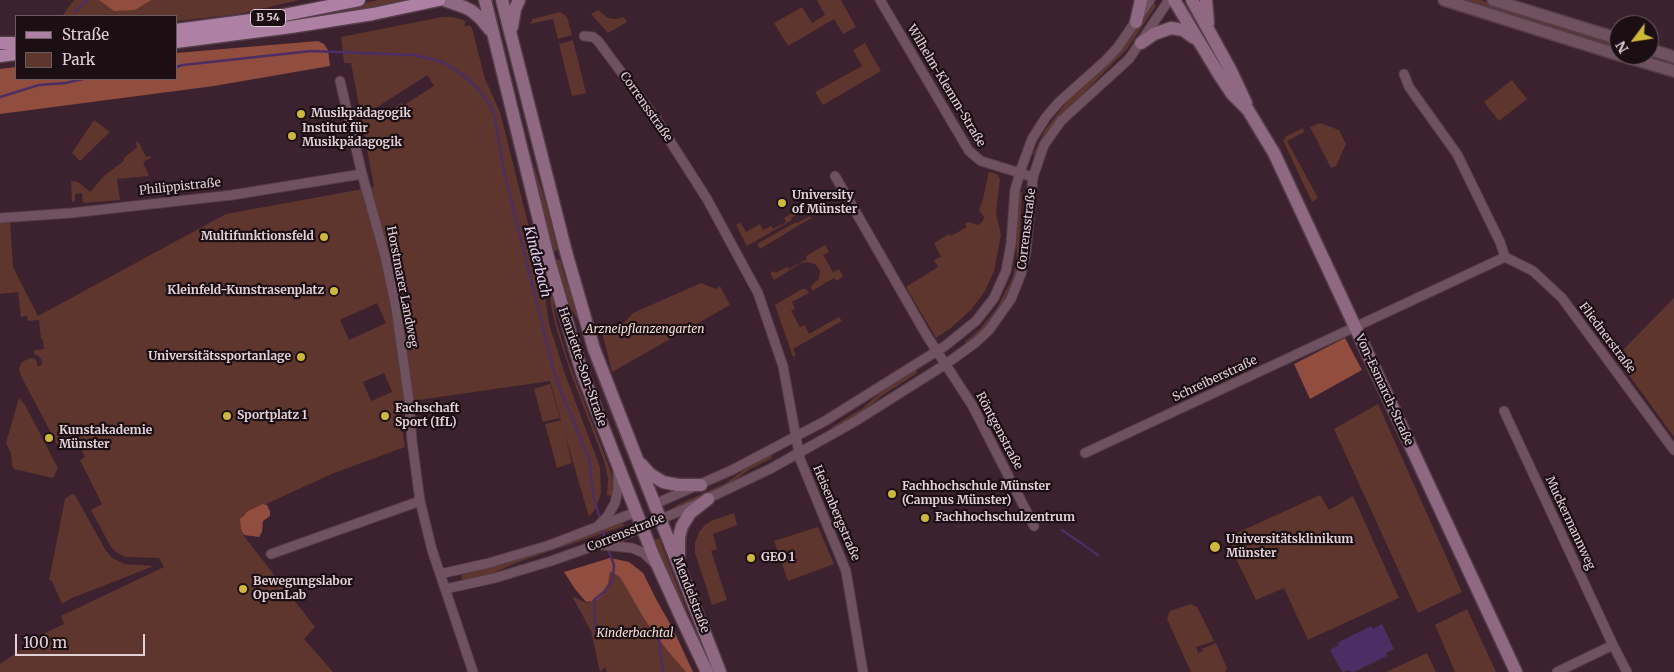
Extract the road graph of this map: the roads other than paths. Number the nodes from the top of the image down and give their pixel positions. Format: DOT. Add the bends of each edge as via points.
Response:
graph roads {
  1 [pos="359,0"];
  2 [pos="439,0"];
  3 [pos="444,0"];
  4 [pos="485,0"];
  5 [pos="502,0"];
  6 [pos="519,0"];
  7 [pos="880,0"];
  8 [pos="1141,0"];
  9 [pos="1150,0"];
  10 [pos="1169,0"];
  11 [pos="1174,0"];
  12 [pos="1192,0"];
  13 [pos="1206,0"];
  14 [pos="1444,0"];
  15 [pos="1493,0"];
  16 [pos="1136,22"];
  17 [pos="178,30"];
  18 [pos="1209,30"];
  19 [pos="493,34"];
  20 [pos="584,36"];
  21 [pos="1609,36"];
  22 [pos="511,37"];
  23 [pos="178,42"];
  24 [pos="1141,42"];
  25 [pos="15,43"];
  26 [pos="1200,43"];
  27 [pos="0,44"];
  28 [pos="1609,52"];
  29 [pos="1659,52"];
  30 [pos="15,54"];
  31 [pos="0,56"];
  32 [pos="1674,57"];
  33 [pos="1653,65"];
  34 [pos="1674,71"];
  35 [pos="1404,74"];
  36 [pos="340,81"];
  37 [pos="1248,110"];
  38 [pos="1020,172"];
  39 [pos="362,174"];
  40 [pos="835,176"];
  41 [pos="1033,177"];
  42 [pos="0,218"];
  43 [pos="1505,257"];
  44 [pos="1355,327"];
  45 [pos="937,351"];
  46 [pos="946,364"];
  47 [pos="1504,411"];
  48 [pos="795,437"];
  49 [pos="1674,450"];
  50 [pos="1085,452"];
  51 [pos="798,454"];
  52 [pos="637,458"];
  53 [pos="618,465"];
  54 [pos="701,485"];
  55 [pos="708,499"];
  56 [pos="420,501"];
  57 [pos="655,504"];
  58 [pos="636,512"];
  59 [pos="661,519"];
  60 [pos="606,521"];
  61 [pos="1034,526"];
  62 [pos="642,527"];
  63 [pos="613,542"];
  64 [pos="271,554"];
  65 [pos="680,568"];
  66 [pos="440,574"];
  67 [pos="661,574"];
  68 [pos="445,589"];
  69 [pos="1613,645"];
  70 [pos="473,672"];
  71 [pos="707,672"];
  72 [pos="720,672"];
  73 [pos="863,672"];
  74 [pos="1516,672"];
  75 [pos="1557,672"];
  76 [pos="1627,672"];
  1 -- 17 [label="main road, B 54" via="274,17"];
  2 -- 23 [label="main road, B 54" via="299,26"];
  3 -- 19 [label="main road" via="472,11"];
  4 -- 19 [label="main road, Henriette-Son-Straße"];
  5 -- 22 [label="main road, Henriette-Son-Straße"];
  6 -- 22 [label="main road"];
  7 -- 38 [label="street, Wilhelm-Klemm-Straße" via="969,151 981,161"];
  8 -- 16 [label="main road"];
  9 -- 16 [label="street, Corrensstraße"];
  10 -- 24 [label="street, Corrensstraße"];
  11 -- 26 [label="main road, Von-Esmarch-Straße"];
  12 -- 18 [label="main road, Von-Esmarch-Straße"];
  13 -- 18 [label="main road"];
  14 -- 28 [label="street"];
  15 -- 21 [label="street"];
  16 -- 38 [label="street, Corrensstraße" via="1106,60 1046,117 1029,146"];
  18 -- 37 [label="main road, Von-Esmarch-Straße"];
  19 -- 53 [label="main road, Henriette-Son-Straße" via="560,301 582,373"];
  20 -- 48 [label="street, Corrensstraße" via="598,41 656,120 707,200 758,293 783,366"];
  22 -- 52 [label="main road, Henriette-Son-Straße" via="587,326"];
  24 -- 26 [label="main road" via="1158,32 1176,28"];
  24 -- 41 [label="street, Corrensstraße" via="1118,70 1061,121 1044,145"];
  25 -- 27 [label="main road"];
  26 -- 37 [label="main road, Von-Esmarch-Straße" via="1232,94"];
  29 -- 32 [label="street"];
  30 -- 31 [label="main road"];
  33 -- 34 [label="street"];
  35 -- 43 [label="street" via="1457,154"];
  36 -- 39 [label="street, Horstmarer Landweg"];
  37 -- 44 [label="main road, Von-Esmarch-Straße" via="1274,153"];
  38 -- 41 [label="street, Wilhelm-Klemm-Straße"];
  38 -- 45 [label="street, Corrensstraße" via="1009,257 998,291 976,321"];
  39 -- 42 [label="street, Philippistraße" via="232,194"];
  39 -- 56 [label="street, Horstmarer Landweg" via="396,308"];
  40 -- 45 [label="street"];
  41 -- 46 [label="street, Corrensstraße" via="1026,252 1014,292 989,330"];
  43 -- 44 [label="street"];
  43 -- 49 [label="street, Fliednerstraße" via="1533,270 1562,298"];
  44 -- 50 [label="street, Schreiberstraße"];
  44 -- 74 [label="main road, Von-Esmarch-Straße"];
  45 -- 46 [label="street, Röntgenstraße"];
  45 -- 48 [label="street, Corrensstraße"];
  46 -- 51 [label="street, Corrensstraße"];
  46 -- 61 [label="street, Röntgenstraße" via="972,405"];
  47 -- 69 [label="street, Muckermannweg"];
  48 -- 51 [label="street, Corrensstraße"];
  48 -- 54 [label="street, Corrensstraße"];
  51 -- 55 [label="street, Corrensstraße"];
  51 -- 73 [label="street, Heisenbergstraße" via="846,571"];
  52 -- 54 [label="main road" via="650,474 663,482 678,486"];
  52 -- 57 [label="main road, Henriette-Son-Straße"];
  53 -- 58 [label="main road, Henriette-Son-Straße"];
  53 -- 60 [label="street, Corrensstraße" via="617,495"];
  54 -- 57 [label="street, Corrensstraße"];
  55 -- 59 [label="street, Corrensstraße"];
  55 -- 65 [label="main road" via="690,513 682,526 678,542"];
  56 -- 64 [label="street"];
  56 -- 66 [label="street, Horstmarer Landweg"];
  57 -- 58 [label="main road, Corrensstraße"];
  57 -- 59 [label="main road, Henriette-Son-Straße"];
  58 -- 60 [label="street, Corrensstraße"];
  58 -- 62 [label="main road, Henriette-Son-Straße"];
  59 -- 62 [label="main road, Corrensstraße"];
  59 -- 65 [label="main road, Mendelstraße"];
  60 -- 66 [label="street, Corrensstraße" via="596,528 507,558"];
  62 -- 63 [label="street, Corrensstraße"];
  62 -- 67 [label="main road, Mendelstraße"];
  63 -- 67 [label="street, Mendelstraße" via="644,553"];
  63 -- 68 [label="street, Corrensstraße" via="513,573"];
  65 -- 72 [label="main road, Mendelstraße"];
  66 -- 68 [label="street, Horstmarer Landweg"];
  67 -- 71 [label="main road, Mendelstraße"];
  68 -- 70 [label="street, Horstmarer Landweg"];
  69 -- 75 [label="street"];
  69 -- 76 [label="street, Muckermannweg"];
}
